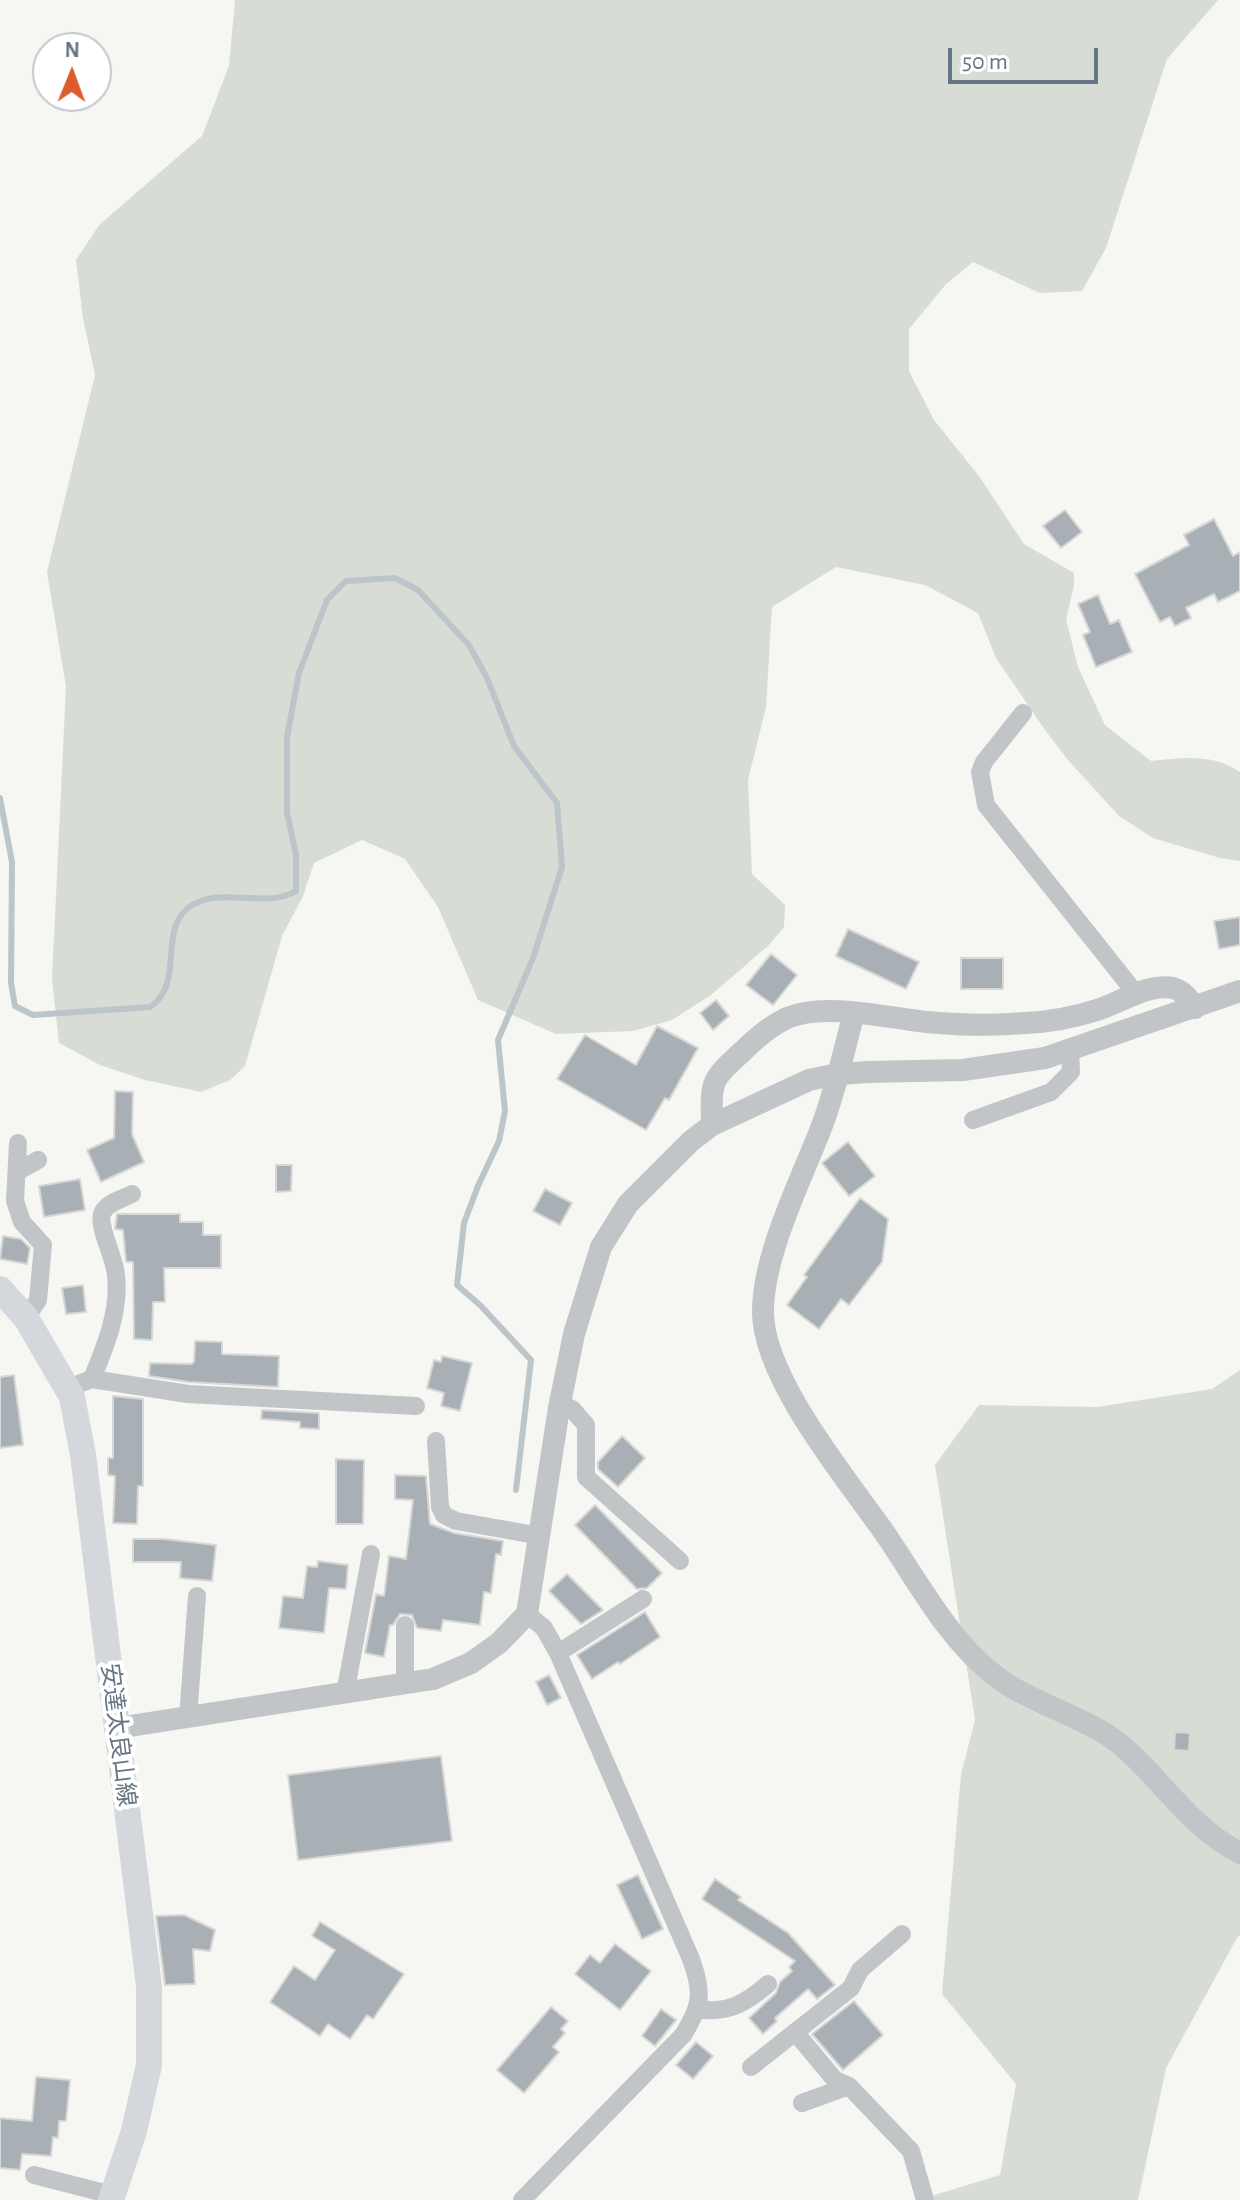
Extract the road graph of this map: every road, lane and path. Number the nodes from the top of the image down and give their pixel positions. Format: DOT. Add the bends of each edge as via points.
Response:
graph roads {
  1 [pos="1023,713"];
  2 [pos="1240,991"];
  3 [pos="1137,995"];
  4 [pos="1195,1008"];
  5 [pos="854,1013"];
  6 [pos="1070,1051"];
  7 [pos="973,1120"];
  8 [pos="712,1125"];
  9 [pos="18,1143"];
  10 [pos="38,1160"];
  11 [pos="18,1171"];
  12 [pos="132,1194"];
  13 [pos="0,1289"];
  14 [pos="26,1318"];
  15 [pos="92,1379"];
  16 [pos="68,1388"];
  17 [pos="560,1403"];
  18 [pos="416,1406"];
  19 [pos="436,1441"];
  20 [pos="541,1536"];
  21 [pos="371,1554"];
  22 [pos="680,1561"];
  23 [pos="197,1596"];
  24 [pos="643,1599"];
  25 [pos="527,1614"];
  26 [pos="405,1625"];
  27 [pos="558,1653"];
  28 [pos="405,1684"];
  29 [pos="345,1694"];
  30 [pos="188,1718"];
  31 [pos="117,1728"];
  32 [pos="1240,1853"];
  33 [pos="902,1934"];
  34 [pos="768,1984"];
  35 [pos="697,2009"];
  36 [pos="795,2032"];
  37 [pos="751,2067"];
  38 [pos="849,2086"];
  39 [pos="802,2103"];
  40 [pos="34,2175"];
  41 [pos="112,2198"];
  42 [pos="523,2200"];
  43 [pos="925,2200"];
  1 -- 3 [label="street" via="984,762 980,772 986,805"];
  2 -- 4 [label="street"];
  3 -- 4 [label="street" via="1174,988"];
  3 -- 5 [label="street" via="1096,1011 1028,1023 978,1025"];
  4 -- 6 [label="street"];
  5 -- 8 [label="street" via="788,1018 747,1046 713,1083"];
  5 -- 32 [label="street" via="824,1120 768,1273 763,1314 771,1355 799,1410 958,1640 1024,1695 1111,1738 1201,1827"];
  6 -- 7 [label="street" via="1071,1072 1051,1092"];
  6 -- 8 [label="street" via="975,1069 838,1074 809,1080"];
  8 -- 17 [label="street" via="628,1204 601,1247"];
  9 -- 11 [label="street"];
  10 -- 11 [label="street"];
  11 -- 14 [label="street" via="18,1211 43,1245 38,1300"];
  12 -- 15 [label="street" via="106,1206 102,1214 116,1273 117,1305"];
  13 -- 14 [label="main road, 安達太良山線"];
  14 -- 16 [label="main road, 安達太良山線"];
  15 -- 16 [label="street"];
  15 -- 18 [label="street" via="188,1394"];
  16 -- 31 [label="main road, 安達太良山線" via="83,1455"];
  17 -- 20 [label="street"];
  17 -- 22 [label="street" via="586,1425 586,1477"];
  19 -- 20 [label="street" via="444,1515"];
  20 -- 25 [label="street"];
  21 -- 29 [label="street"];
  23 -- 30 [label="street"];
  24 -- 27 [label="street"];
  25 -- 27 [label="street" via="544,1628"];
  25 -- 28 [label="street" via="471,1663"];
  26 -- 28 [label="street"];
  27 -- 35 [label="street" via="691,1959 700,1987"];
  28 -- 29 [label="street"];
  29 -- 30 [label="street"];
  30 -- 31 [label="street"];
  31 -- 41 [label="main road, 安達太良山線" via="149,1986 149,2065"];
  33 -- 36 [label="street" via="860,1970 851,1988"];
  34 -- 35 [label="street" via="738,2007"];
  35 -- 42 [label="street" via="683,2035"];
  36 -- 37 [label="street"];
  36 -- 38 [label="street" via="835,2080"];
  38 -- 39 [label="street"];
  38 -- 43 [label="street" via="911,2151"];
  40 -- 41 [label="street"];
}
